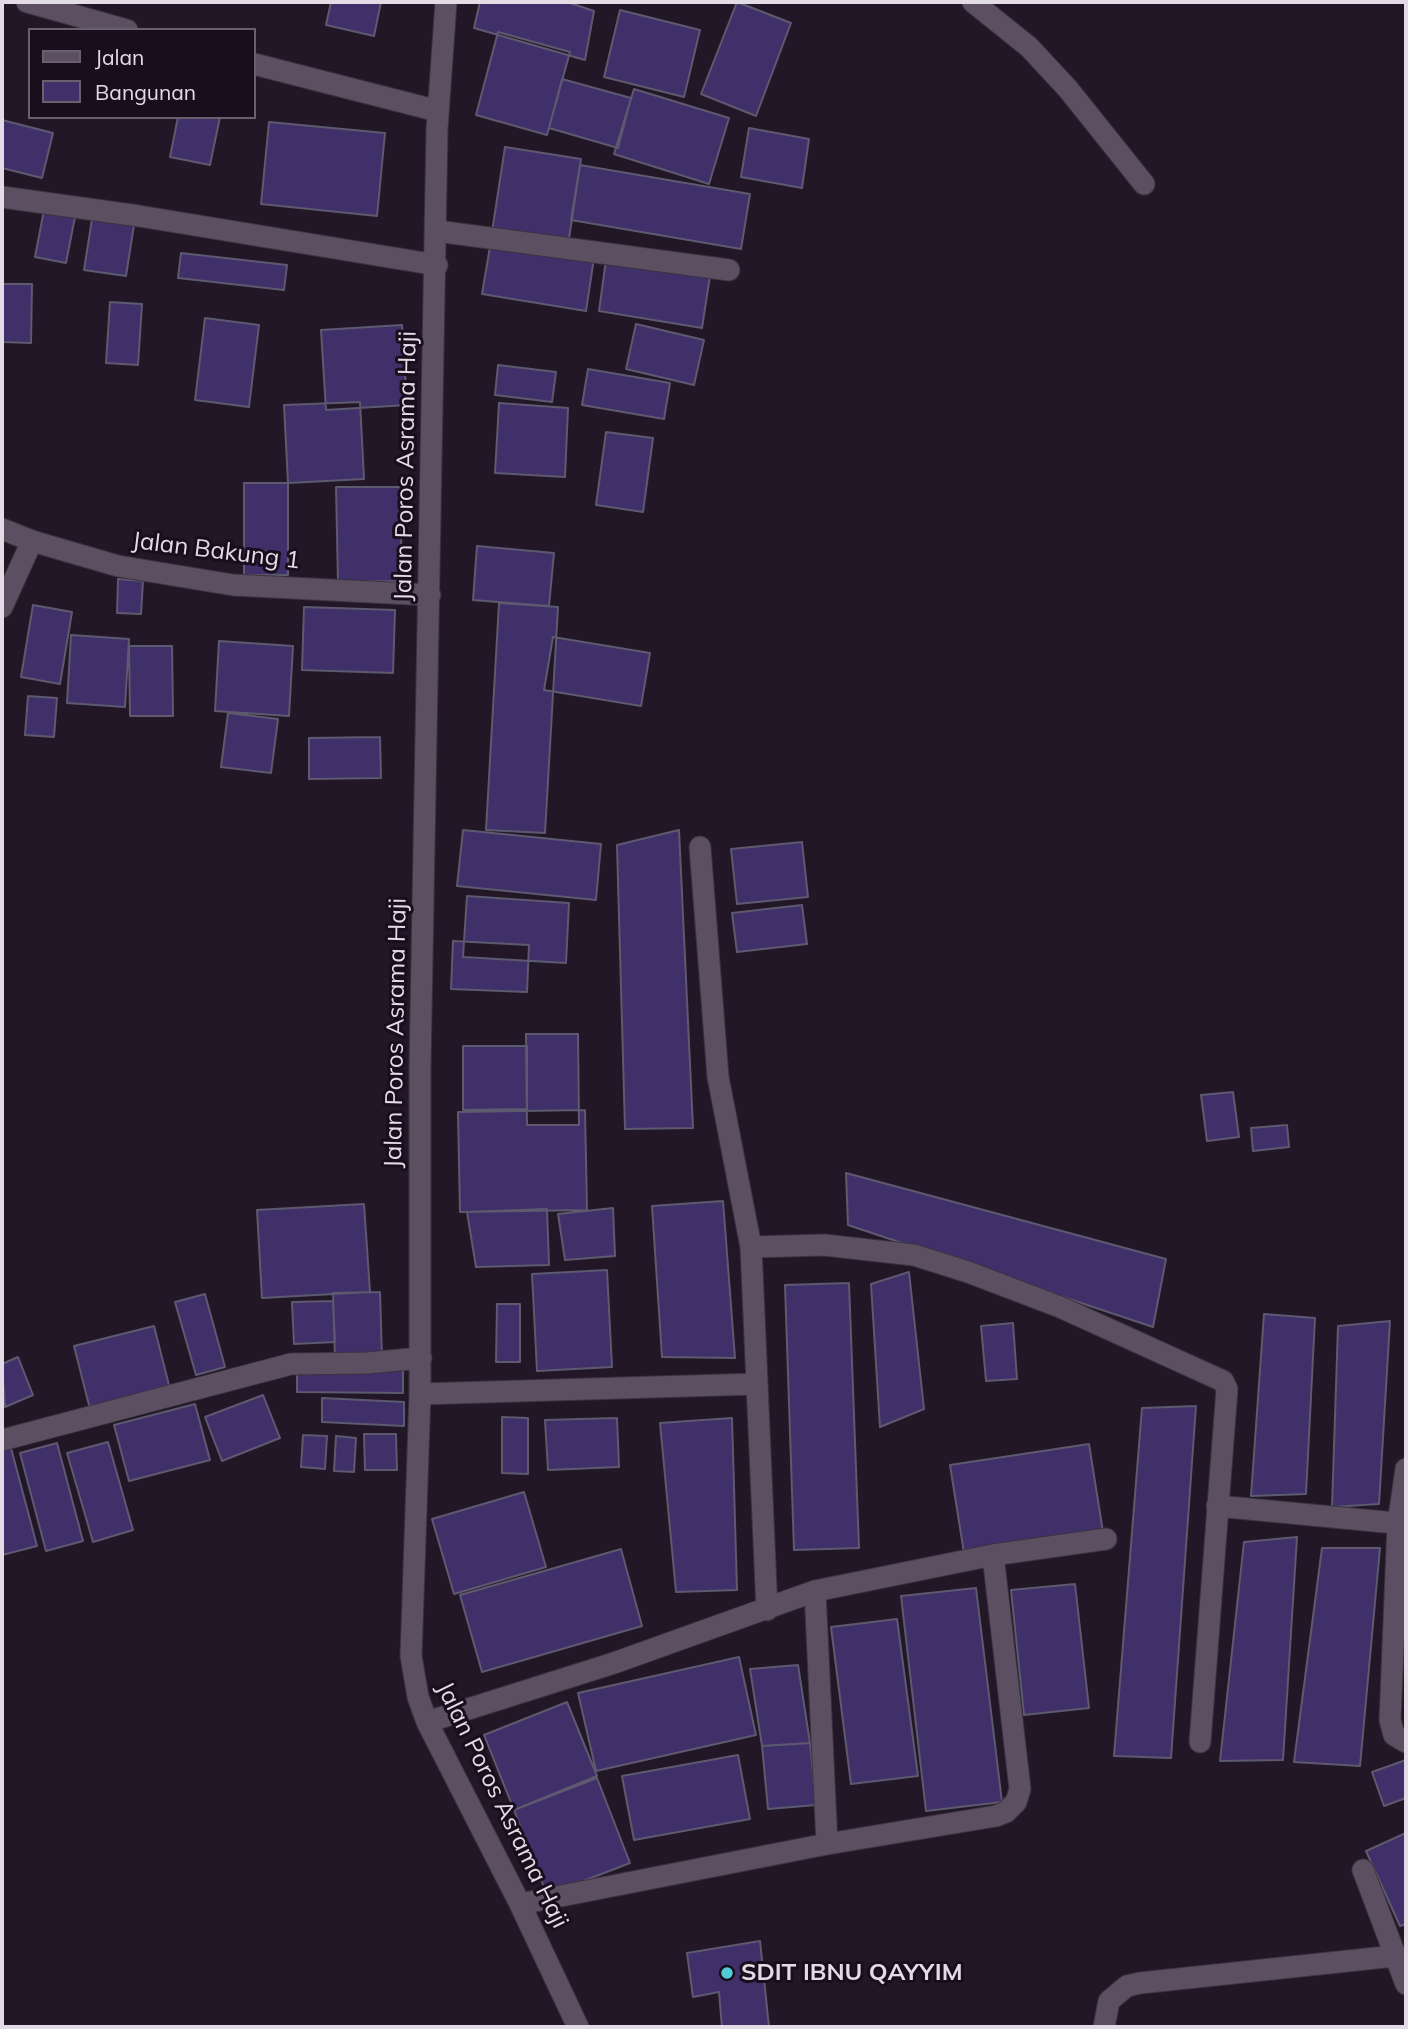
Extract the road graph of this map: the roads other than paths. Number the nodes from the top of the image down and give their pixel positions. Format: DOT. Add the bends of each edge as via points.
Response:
graph roads {
  1 [pos="27,2"];
  2 [pos="446,2"];
  3 [pos="973,2"];
  4 [pos="120,28"];
  5 [pos="256,65"];
  6 [pos="438,111"];
  7 [pos="1144,184"];
  8 [pos="2,197"];
  9 [pos="438,231"];
  10 [pos="437,265"];
  11 [pos="729,270"];
  12 [pos="2,529"];
  13 [pos="32,541"];
  14 [pos="430,594"];
  15 [pos="2,607"];
  16 [pos="700,847"];
  17 [pos="751,1247"];
  18 [pos="421,1357"];
  19 [pos="755,1384"];
  20 [pos="420,1394"];
  21 [pos="2,1440"];
  22 [pos="1406,1469"];
  23 [pos="1217,1506"];
  24 [pos="1402,1524"];
  25 [pos="1106,1539"];
  26 [pos="993,1555"];
  27 [pos="815,1591"];
  28 [pos="767,1610"];
  29 [pos="427,1722"];
  30 [pos="1200,1742"];
  31 [pos="1406,1742"];
  32 [pos="827,1844"];
  33 [pos="1363,1870"];
  34 [pos="520,1904"];
  35 [pos="1395,1956"];
  36 [pos="1406,1982"];
  37 [pos="578,2027"];
  38 [pos="1104,2027"];
  1 -- 4 [label="street"];
  2 -- 6 [label="street, Jalan Poros Asrama Haji"];
  3 -- 7 [label="street" via="1029,47"];
  5 -- 6 [label="street"];
  6 -- 9 [label="street, Jalan Poros Asrama Haji"];
  8 -- 10 [label="street"];
  9 -- 10 [label="street, Jalan Poros Asrama Haji"];
  9 -- 11 [label="street"];
  10 -- 14 [label="street, Jalan Poros Asrama Haji"];
  12 -- 13 [label="street, Jalan Bakung 1"];
  13 -- 14 [label="street, Jalan Bakung 1" via="118,566 233,585"];
  13 -- 15 [label="street"];
  14 -- 18 [label="street, Jalan Poros Asrama Haji" via="420,1067"];
  16 -- 17 [label="street" via="718,1077"];
  17 -- 19 [label="street"];
  17 -- 23 [label="street" via="824,1245 914,1255 1060,1307 1211,1373 1227,1389"];
  18 -- 20 [label="street, Jalan Poros Asrama Haji"];
  18 -- 21 [label="street" via="291,1364"];
  19 -- 20 [label="street"];
  19 -- 28 [label="street"];
  20 -- 29 [label="street, Jalan Poros Asrama Haji" via="411,1656"];
  22 -- 24 [label="street"];
  23 -- 24 [label="street"];
  23 -- 30 [label="street"];
  24 -- 31 [label="street" via="1390,1720 1394,1735"];
  25 -- 26 [label="street"];
  26 -- 27 [label="street"];
  26 -- 32 [label="street" via="1020,1789 1016,1802 996,1816"];
  27 -- 28 [label="street"];
  27 -- 32 [label="street"];
  28 -- 29 [label="street"];
  29 -- 34 [label="street, Jalan Poros Asrama Haji"];
  32 -- 34 [label="street"];
  33 -- 35 [label="street"];
  34 -- 37 [label="street, Jalan Poros Asrama Haji"];
  35 -- 36 [label="street"];
  35 -- 38 [label="street" via="1127,1986 1109,2001"];
}
